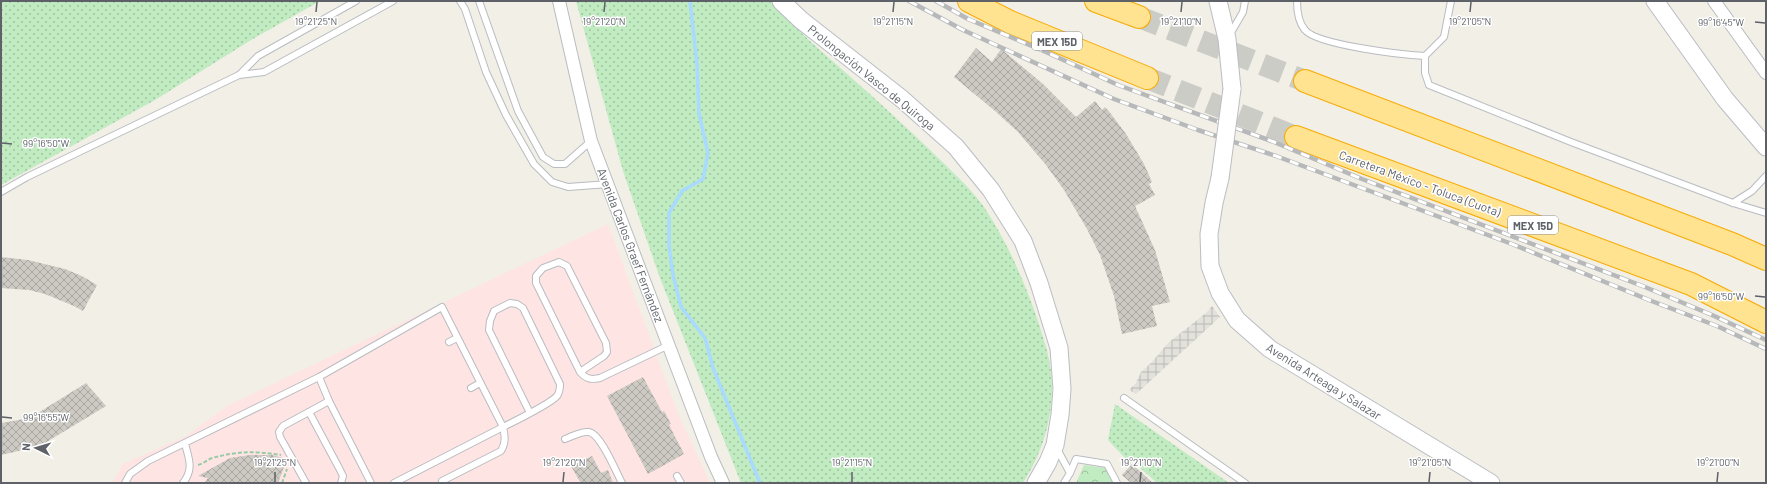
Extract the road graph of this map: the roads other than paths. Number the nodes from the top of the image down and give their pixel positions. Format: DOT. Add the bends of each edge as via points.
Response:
graph roads {
  1 [pos="356,1"];
  2 [pos="393,1"];
  3 [pos="460,1"];
  4 [pos="479,1"];
  5 [pos="559,1"];
  6 [pos="781,1"];
  7 [pos="969,1"];
  8 [pos="1096,1"];
  9 [pos="1218,1"];
  10 [pos="1245,1"];
  11 [pos="1297,1"];
  12 [pos="1451,1"];
  13 [pos="1655,1"];
  14 [pos="1714,1"];
  15 [pos="1139,17"];
  16 [pos="1228,39"];
  17 [pos="1425,56"];
  18 [pos="1766,73"];
  19 [pos="239,75"];
  20 [pos="1146,78"];
  21 [pos="1305,81"];
  22 [pos="1296,137"];
  23 [pos="591,141"];
  24 [pos="1766,147"];
  25 [pos="1766,176"];
  26 [pos="609,184"];
  27 [pos="1,192"];
  28 [pos="1733,203"];
  29 [pos="1766,213"];
  30 [pos="1766,259"];
  31 [pos="1766,322"];
  32 [pos="457,338"];
  33 [pos="449,342"];
  34 [pos="668,344"];
  35 [pos="580,372"];
  36 [pos="319,377"];
  37 [pos="480,383"];
  38 [pos="472,388"];
  39 [pos="1124,398"];
  40 [pos="329,401"];
  41 [pos="309,412"];
  42 [pos="530,413"];
  43 [pos="503,427"];
  44 [pos="565,439"];
  45 [pos="184,444"];
  46 [pos="1055,445"];
  47 [pos="1070,473"];
  48 [pos="677,476"];
  49 [pos="442,481"];
  50 [pos="125,483"];
  51 [pos="183,483"];
  52 [pos="306,483"];
  53 [pos="341,483"];
  54 [pos="371,483"];
  55 [pos="394,483"];
  56 [pos="622,483"];
  57 [pos="681,483"];
  58 [pos="723,483"];
  59 [pos="1036,483"];
  60 [pos="1064,483"];
  61 [pos="1116,483"];
  62 [pos="1245,483"];
  63 [pos="1491,483"];
  1 -- 19 [label="lane" via="258,56"];
  2 -- 19 [label="lane" via="264,72"];
  3 -- 26 [label="lane" via="486,72 506,115 534,164 552,182 568,187"];
  4 -- 23 [label="lane" via="518,111 543,157 554,164 565,164"];
  5 -- 23 [label="street, Avenida Carlos Graef Fernández"];
  6 -- 46 [label="street, Prolongación Vasco de Quiroga" via="801,20 902,99 956,147 991,190 1023,241 1059,348 1062,389"];
  7 -- 20 [label="highway, MEX 15D" via="1010,22"];
  8 -- 15 [label="highway"];
  9 -- 16 [label="street, Avenida Arteaga y Salazar"];
  10 -- 16 [label="lane" via="1243,12"];
  11 -- 17 [label="lane" via="1297,14 1305,31 1325,41"];
  12 -- 17 [label="lane" via="1444,37"];
  13 -- 24 [label="street" via="1725,99"];
  14 -- 18 [label="street"];
  16 -- 63 [label="street, Avenida Arteaga y Salazar, bridge" via="1232,89 1220,178 1209,234 1210,266 1220,293 1237,320 1270,349"];
  17 -- 28 [label="lane" via="1425,73 1429,85"];
  19 -- 27 [label="lane"];
  21 -- 30 [label="highway"];
  22 -- 31 [label="highway, Carretera México - Toluca (Cuota) / MEX 15D" via="1691,284"];
  23 -- 26 [label="street, Avenida Carlos Graef Fernández"];
  25 -- 28 [label="lane" via="1752,191"];
  26 -- 34 [label="street, Avenida Carlos Graef Fernández"];
  28 -- 29 [label="lane"];
  32 -- 33 [label="lane"];
  32 -- 36 [label="lane" via="442,307"];
  32 -- 37 [label="lane"];
  34 -- 35 [label="lane" via="600,378 585,378"];
  34 -- 58 [label="street, Avenida Carlos Graef Fernández"];
  35 -- 35 [label="lane" via="536,283 536,276 543,268 559,262 567,266 606,343 607,352 604,356"];
  36 -- 40 [label="lane"];
  36 -- 45 [label="lane"];
  37 -- 38 [label="lane"];
  37 -- 43 [label="lane"];
  39 -- 62 [label="lane"];
  40 -- 41 [label="lane"];
  40 -- 54 [label="lane"];
  41 -- 52 [label="lane" via="283,426 280,432 280,437"];
  41 -- 53 [label="lane" via="343,476"];
  42 -- 42 [label="lane" via="557,396 560,384 522,308 510,303 494,311 490,330"];
  42 -- 43 [label="lane"];
  43 -- 49 [label="lane" via="505,438 501,451"];
  43 -- 55 [label="lane"];
  44 -- 56 [label="lane" via="583,432 591,432 598,438"];
  45 -- 50 [label="lane" via="148,461 130,474"];
  45 -- 51 [label="lane" via="191,464"];
  46 -- 47 [label="lane"];
  46 -- 59 [label="street, Prolongación Vasco de Quiroga"];
  47 -- 60 [label="lane"];
  47 -- 61 [label="lane" via="1076,459 1107,464"];
  48 -- 57 [label="lane"];
}
